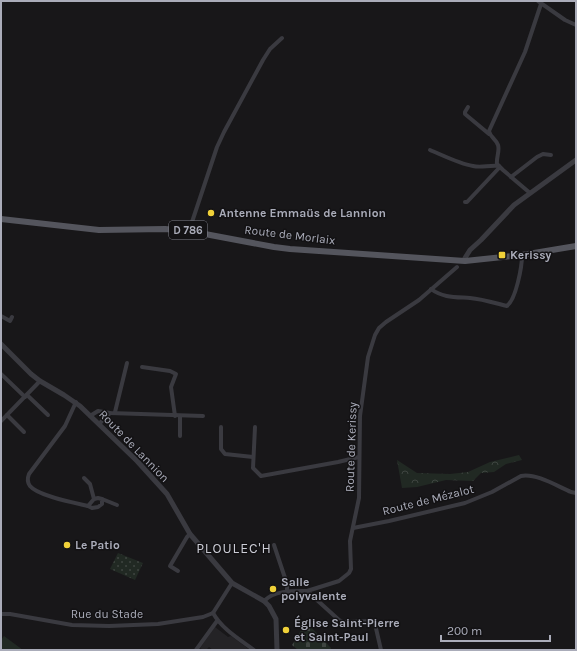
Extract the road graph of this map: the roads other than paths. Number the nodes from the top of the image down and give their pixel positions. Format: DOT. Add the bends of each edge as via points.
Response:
graph roads {
  1 [pos="540,2"];
  2 [pos="576,24"];
  3 [pos="282,38"];
  4 [pos="468,107"];
  5 [pos="489,134"];
  6 [pos="430,150"];
  7 [pos="551,155"];
  8 [pos="576,160"];
  9 [pos="499,167"];
  10 [pos="511,177"];
  11 [pos="530,193"];
  12 [pos="465,202"];
  13 [pos="1,219"];
  14 [pos="189,230"];
  15 [pos="576,246"];
  16 [pos="522,255"];
  17 [pos="465,261"];
  18 [pos="457,267"];
  19 [pos="431,289"];
  20 [pos="1,316"];
  21 [pos="12,317"];
  22 [pos="1,344"];
  23 [pos="127,363"];
  24 [pos="142,367"];
  25 [pos="1,374"];
  26 [pos="40,381"];
  27 [pos="26,396"];
  28 [pos="76,402"];
  29 [pos="115,412"];
  30 [pos="110,413"];
  31 [pos="7,415"];
  32 [pos="48,415"];
  33 [pos="90,416"];
  34 [pos="175,416"];
  35 [pos="180,416"];
  36 [pos="203,416"];
  37 [pos="1,421"];
  38 [pos="99,424"];
  39 [pos="221,427"];
  40 [pos="255,427"];
  41 [pos="24,432"];
  42 [pos="180,436"];
  43 [pos="253,457"];
  44 [pos="359,457"];
  45 [pos="84,478"];
  46 [pos="576,493"];
  47 [pos="94,499"];
  48 [pos="102,499"];
  49 [pos="117,505"];
  50 [pos="88,506"];
  51 [pos="353,528"];
  52 [pos="190,534"];
  53 [pos="274,545"];
  54 [pos="178,571"];
  55 [pos="232,583"];
  56 [pos="307,591"];
  57 [pos="287,592"];
  58 [pos="264,601"];
  59 [pos="213,613"];
  60 [pos="1,614"];
  61 [pos="217,621"];
  62 [pos="196,650"];
  63 [pos="254,650"];
  64 [pos="277,650"];
  65 [pos="381,650"];
  1 -- 2 [label="street"];
  1 -- 5 [label="street" via="525,52"];
  3 -- 14 [label="street" via="263,60 224,132"];
  4 -- 5 [label="street" via="465,114"];
  5 -- 9 [label="street" via="498,143"];
  6 -- 9 [label="street" via="470,166"];
  7 -- 10 [label="street" via="542,154"];
  8 -- 11 [label="street"];
  9 -- 10 [label="street"];
  9 -- 12 [label="street"];
  10 -- 11 [label="street"];
  11 -- 17 [label="street" via="514,205 470,250"];
  13 -- 14 [label="main road, Route de Morlaix / D 786" via="99,230"];
  14 -- 17 [label="main road, Route de Morlaix / D 786" via="285,248"];
  15 -- 16 [label="main road, Route de Morlaix / D 786"];
  16 -- 17 [label="main road, Route de Morlaix / D 786"];
  16 -- 19 [label="street" via="520,274 511,303 507,306 446,296"];
  18 -- 19 [label="street, Route de Kerissy"];
  19 -- 44 [label="street, Route de Kerissy" via="386,322 375,335 368,357 360,416"];
  20 -- 21 [label="street" via="10,321"];
  22 -- 26 [label="street, Route de Lannion"];
  23 -- 29 [label="street"];
  24 -- 34 [label="street" via="176,374 171,387"];
  25 -- 27 [label="street"];
  26 -- 27 [label="street"];
  26 -- 28 [label="street, Route de Lannion"];
  27 -- 31 [label="street"];
  27 -- 32 [label="street"];
  28 -- 33 [label="street, Route de Lannion"];
  28 -- 50 [label="street" via="65,426 27,479 34,489 65,502"];
  29 -- 30 [label="street"];
  29 -- 34 [label="street"];
  30 -- 33 [label="street" via="98,411"];
  30 -- 38 [label="street"];
  31 -- 37 [label="street"];
  31 -- 41 [label="street"];
  33 -- 38 [label="street, Route de Lannion"];
  34 -- 35 [label="street"];
  35 -- 36 [label="street"];
  35 -- 42 [label="street"];
  38 -- 52 [label="street, Route de Lannion" via="167,494"];
  39 -- 43 [label="street" via="220,449 225,454"];
  40 -- 43 [label="street"];
  43 -- 44 [label="street" via="253,468 261,476"];
  44 -- 51 [label="street, Route de Kerissy" via="359,498"];
  45 -- 47 [label="street" via="90,484"];
  46 -- 51 [label="street, Route de Mézalot" via="527,475 464,503"];
  47 -- 48 [label="street"];
  47 -- 50 [label="street"];
  48 -- 49 [label="street"];
  48 -- 50 [label="street" via="102,504 98,507"];
  51 -- 56 [label="street, Route de Kerissy" via="349,573 339,581"];
  52 -- 54 [label="street" via="170,566"];
  52 -- 55 [label="street, Route de Lannion"];
  53 -- 57 [label="street" via="287,584"];
  55 -- 58 [label="street"];
  55 -- 59 [label="street"];
  56 -- 57 [label="street, Route de Kerissy"];
  56 -- 65 [label="street" via="343,622 372,621"];
  57 -- 58 [label="street, Route de Kerissy" via="273,595"];
  58 -- 64 [label="street" via="276,619"];
  59 -- 60 [label="street, Rue du Stade" via="158,624 109,626 72,624"];
  59 -- 61 [label="street"];
  61 -- 62 [label="street"];
  61 -- 63 [label="street"];
}
